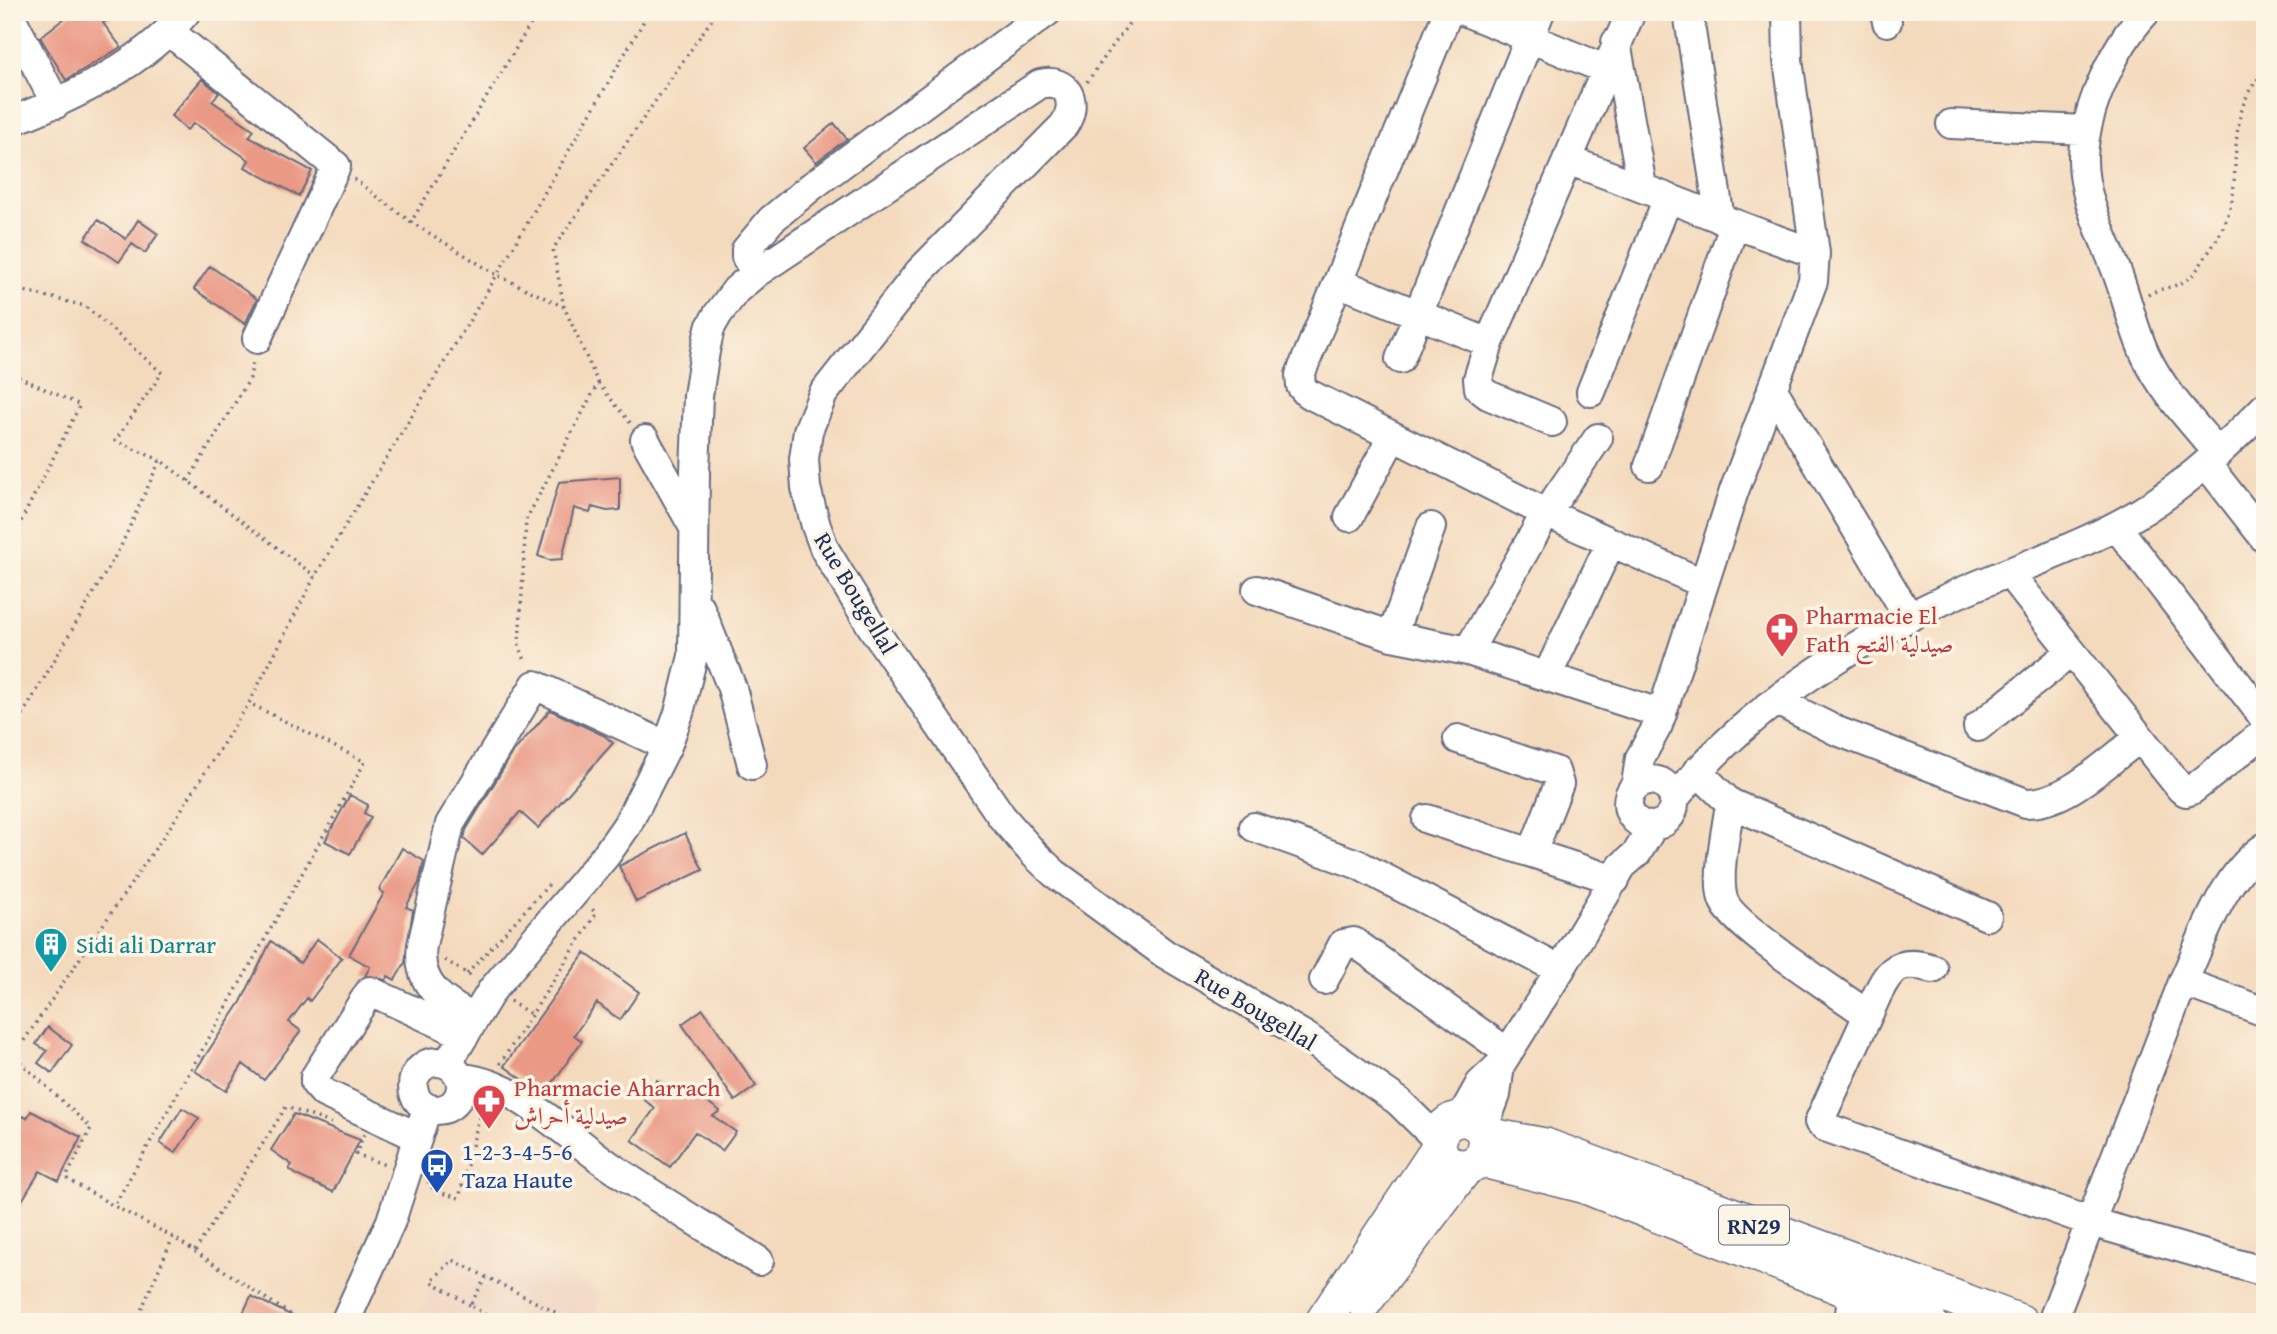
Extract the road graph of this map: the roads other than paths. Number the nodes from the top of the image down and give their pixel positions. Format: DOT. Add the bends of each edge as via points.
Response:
graph roads {
  1 [pos="1047,12"];
  2 [pos="1448,12"];
  3 [pos="1466,12"];
  4 [pos="1631,12"];
  5 [pos="1688,12"];
  6 [pos="1787,12"];
  7 [pos="2146,12"];
  8 [pos="12,19"];
  9 [pos="178,22"];
  10 [pos="1535,25"];
  11 [pos="1616,42"];
  12 [pos="1605,69"];
  13 [pos="56,104"];
  14 [pos="12,121"];
  15 [pos="1951,124"];
  16 [pos="2086,130"];
  17 [pos="1567,160"];
  18 [pos="1642,186"];
  19 [pos="1668,198"];
  20 [pos="1727,222"];
  21 [pos="1815,253"];
  22 [pos="764,268"];
  23 [pos="1338,282"];
  24 [pos="1418,313"];
  25 [pos="257,339"];
  26 [pos="1489,343"];
  27 [pos="1399,359"];
  28 [pos="1772,388"];
  29 [pos="1591,392"];
  30 [pos="2265,407"];
  31 [pos="1552,422"];
  32 [pos="1393,436"];
  33 [pos="1598,438"];
  34 [pos="645,440"];
  35 [pos="2213,459"];
  36 [pos="1649,466"];
  37 [pos="1546,513"];
  38 [pos="1349,517"];
  39 [pos="693,526"];
  40 [pos="2116,526"];
  41 [pos="1431,527"];
  42 [pos="2265,539"];
  43 [pos="1611,542"];
  44 [pos="2009,573"];
  45 [pos="1702,583"];
  46 [pos="1257,590"];
  47 [pos="696,594"];
  48 [pos="1909,617"];
  49 [pos="1392,636"];
  50 [pos="1468,651"];
  51 [pos="2071,652"];
  52 [pos="1547,676"];
  53 [pos="1777,701"];
  54 [pos="1660,719"];
  55 [pos="2265,719"];
  56 [pos="1978,727"];
  57 [pos="2265,732"];
  58 [pos="2140,738"];
  59 [pos="1458,739"];
  60 [pos="667,746"];
  61 [pos="752,765"];
  62 [pos="1697,771"];
  63 [pos="1636,784"];
  64 [pos="1670,792"];
  65 [pos="1730,803"];
  66 [pos="1427,818"];
  67 [pos="1641,820"];
  68 [pos="1254,827"];
  69 [pos="2265,847"];
  70 [pos="1532,853"];
  71 [pos="1618,873"];
  72 [pos="1987,916"];
  73 [pos="1933,969"];
  74 [pos="1560,970"];
  75 [pos="1324,980"];
  76 [pos="2183,982"];
  77 [pos="2265,1012"];
  78 [pos="1868,1015"];
  79 [pos="470,1026"];
  80 [pos="1503,1058"];
  81 [pos="453,1071"];
  82 [pos="427,1108"];
  83 [pos="418,1138"];
  84 [pos="1463,1139"];
  85 [pos="2091,1222"];
  86 [pos="759,1261"];
  87 [pos="2265,1272"];
  88 [pos="1852,1293"];
  89 [pos="345,1322"];
  90 [pos="1323,1322"];
  91 [pos="1350,1322"];
  92 [pos="1928,1322"];
  93 [pos="2020,1322"];
  94 [pos="2052,1322"];
  1 -- 22 [label="street" via="771,220 746,250 746,257"];
  2 -- 23 [label="street"];
  3 -- 10 [label="street"];
  4 -- 11 [label="street"];
  5 -- 20 [label="street"];
  6 -- 21 [label="street" via="1788,60"];
  7 -- 16 [label="street" via="2110,63"];
  8 -- 13 [label="street"];
  9 -- 13 [label="street" via="119,67"];
  9 -- 25 [label="street" via="336,166"];
  10 -- 12 [label="street"];
  10 -- 24 [label="street"];
  11 -- 12 [label="street"];
  11 -- 18 [label="street"];
  12 -- 17 [label="street"];
  13 -- 14 [label="street"];
  15 -- 16 [label="street"];
  16 -- 35 [label="street" via="2087,192 2146,356"];
  17 -- 18 [label="street"];
  17 -- 26 [label="street"];
  18 -- 19 [label="street"];
  19 -- 20 [label="street"];
  19 -- 29 [label="street"];
  20 -- 21 [label="street"];
  20 -- 36 [label="street"];
  21 -- 28 [label="street" via="1813,281"];
  22 -- 39 [label="street" via="725,302 710,328 698,396"];
  22 -- 84 [label="street, Rue Bougellal" via="1040,84 1063,86 1073,103 1064,125 920,271 823,394 808,431 804,458 806,488 825,550 1002,817 1054,873 1165,954 1305,1036 1398,1101"];
  23 -- 24 [label="street"];
  23 -- 32 [label="street" via="1300,375 1301,386"];
  24 -- 26 [label="street"];
  24 -- 27 [label="street"];
  26 -- 31 [label="street" via="1479,387"];
  28 -- 45 [label="street"];
  28 -- 48 [label="street"];
  30 -- 35 [label="street"];
  32 -- 37 [label="street"];
  32 -- 38 [label="street"];
  33 -- 37 [label="street"];
  34 -- 39 [label="street"];
  35 -- 40 [label="street"];
  35 -- 42 [label="street"];
  37 -- 43 [label="street"];
  37 -- 50 [label="street"];
  39 -- 47 [label="street"];
  40 -- 44 [label="street"];
  40 -- 55 [label="street"];
  41 -- 49 [label="street"];
  43 -- 45 [label="street"];
  43 -- 52 [label="street"];
  44 -- 48 [label="street"];
  44 -- 51 [label="street"];
  45 -- 54 [label="street"];
  46 -- 49 [label="street"];
  47 -- 60 [label="street" via="693,656"];
  47 -- 61 [label="street" via="732,688"];
  48 -- 53 [label="street" via="1837,658"];
  49 -- 50 [label="street"];
  50 -- 52 [label="street"];
  51 -- 56 [label="street"];
  51 -- 58 [label="street"];
  52 -- 54 [label="street"];
  53 -- 58 [label="street" via="1837,731 2026,803 2042,803 2065,792"];
  53 -- 62 [label="street" via="1735,733"];
  54 -- 63 [label="street" via="1640,758"];
  54 -- 64 [label="street"];
  57 -- 58 [label="street" via="2186,792"];
  59 -- 70 [label="street" via="1555,771 1559,784"];
  60 -- 79 [label="street" via="627,825 519,957"];
  60 -- 79 [label="street" via="536,685 450,824 422,944 420,963 428,984"];
  62 -- 64 [label="street"];
  62 -- 65 [label="street"];
  63 -- 64 [label="street" via="1651,779"];
  63 -- 67 [label="street" via="1628,798"];
  64 -- 67 [label="street" via="1674,806 1667,820"];
  65 -- 72 [label="street"];
  65 -- 78 [label="street" via="1722,883 1726,907 1749,929"];
  66 -- 70 [label="street"];
  67 -- 71 [label="street" via="1621,847"];
  68 -- 74 [label="street" via="1357,864"];
  69 -- 76 [label="street" via="2253,855 2224,895"];
  70 -- 71 [label="street"];
  71 -- 74 [label="street"];
  73 -- 78 [label="street" via="1902,963 1886,977"];
  74 -- 80 [label="street"];
  75 -- 80 [label="street" via="1339,948 1354,942"];
  76 -- 77 [label="street"];
  76 -- 85 [label="street"];
  78 -- 85 [label="street" via="1819,1122"];
  79 -- 81 [label="street"];
  79 -- 83 [label="street" via="375,991 365,994 315,1077 324,1093 362,1127"];
  80 -- 84 [label="street" via="1496,1095"];
  81 -- 82 [label="street" via="459,1096 451,1106"];
  81 -- 82 [label="street" via="429,1064 415,1076 415,1095"];
  81 -- 86 [label="street" via="506,1091 609,1165"];
  82 -- 83 [label="street"];
  83 -- 89 [label="street" via="374,1265"];
  84 -- 88 [label="main road, RN29"];
  84 -- 90 [label="main road"];
  84 -- 91 [label="main road" via="1392,1261"];
  85 -- 87 [label="street"];
  85 -- 94 [label="street"];
  88 -- 92 [label="main road, RN29"];
  88 -- 93 [label="main road, RN29"];
}
